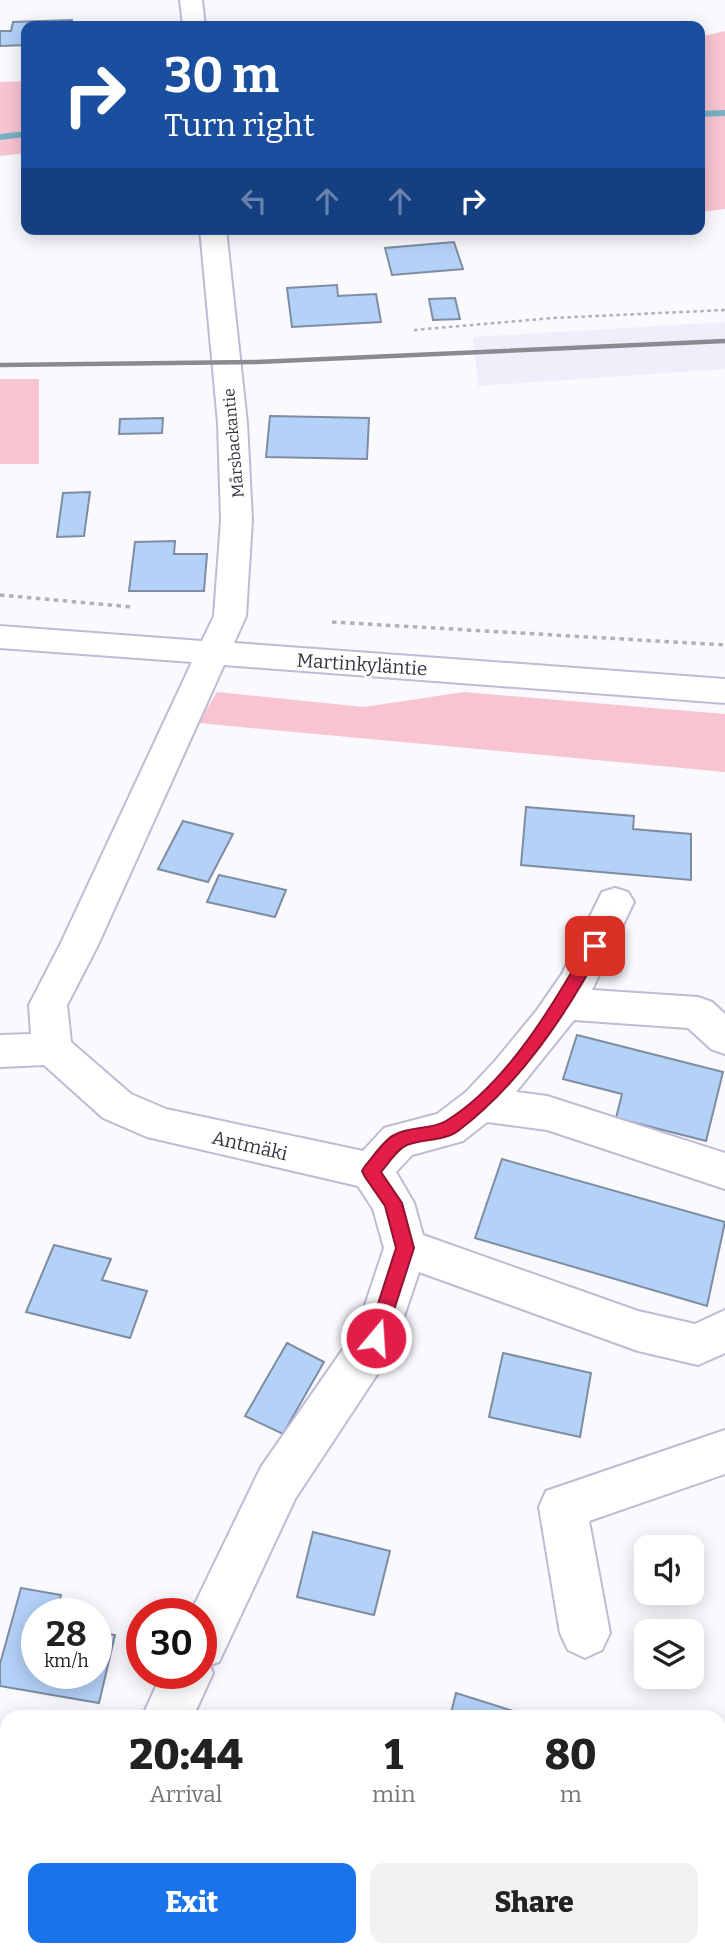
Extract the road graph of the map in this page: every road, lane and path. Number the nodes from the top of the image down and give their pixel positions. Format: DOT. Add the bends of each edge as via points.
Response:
graph roads {
  1 [pos="191,0"];
  2 [pos="193,21"];
  3 [pos="214,235"];
  4 [pos="725,310"];
  5 [pos="414,330"];
  6 [pos="0,595"];
  7 [pos="135,607"];
  8 [pos="326,621"];
  9 [pos="0,637"];
  10 [pos="725,645"];
  11 [pos="212,654"];
  12 [pos="725,691"];
  13 [pos="615,902"];
  14 [pos="562,1004"];
  15 [pos="725,1038"];
  16 [pos="52,1049"];
  17 [pos="0,1051"];
  18 [pos="480,1104"];
  19 [pos="371,1171"];
  20 [pos="725,1171"];
  21 [pos="405,1248"];
  22 [pos="725,1330"];
  23 [pos="725,1452"];
  24 [pos="217,1611"];
  25 [pos="585,1633"];
  26 [pos="180,1689"];
  27 [pos="170,1710"];
  1 -- 2 [label="street"];
  3 -- 11 [label="street, Mårsbackantie" via="238,495 230,616"];
  4 -- 5 [label="path"];
  6 -- 7 [label="path"];
  8 -- 10 [label="path"];
  9 -- 11 [label="street, Martinkyläntie"];
  11 -- 12 [label="street, Martinkyläntie"];
  11 -- 16 [label="street" via="47,1005"];
  13 -- 14 [label="street" via="585,968"];
  14 -- 15 [label="street" via="698,1013"];
  14 -- 18 [label="street"];
  16 -- 17 [label="street"];
  16 -- 19 [label="street, Antmäki" via="117,1106 161,1125"];
  18 -- 19 [label="street" via="448,1129 399,1140"];
  18 -- 20 [label="street" via="547,1113"];
  19 -- 21 [label="street" via="393,1203"];
  21 -- 22 [label="street" via="638,1331 698,1345"];
  21 -- 24 [label="street" via="376,1338 278,1483"];
  23 -- 25 [label="street" via="563,1507"];
  26 -- 27 [label="street"];
}
